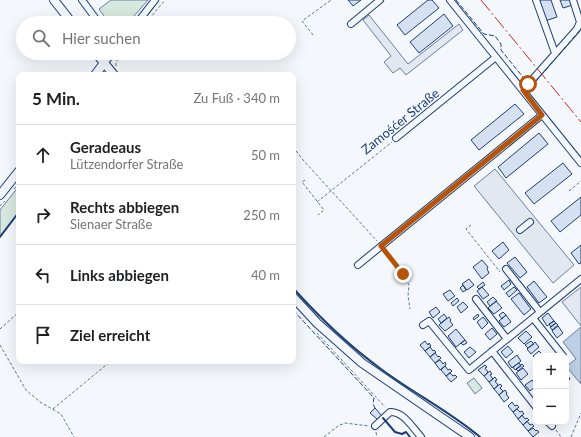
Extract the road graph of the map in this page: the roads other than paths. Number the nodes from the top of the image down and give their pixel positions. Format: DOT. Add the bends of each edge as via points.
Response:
graph roads {
  1 [pos="54,0"];
  2 [pos="82,0"];
  3 [pos="155,0"];
  4 [pos="380,0"];
  5 [pos="450,0"];
  6 [pos="536,0"];
  7 [pos="573,0"];
  8 [pos="67,16"];
  9 [pos="94,16"];
  10 [pos="142,16"];
  11 [pos="351,24"];
  12 [pos="555,53"];
  13 [pos="496,57"];
  14 [pos="102,60"];
  15 [pos="107,60"];
  16 [pos="104,63"];
  17 [pos="97,72"];
  18 [pos="115,72"];
  19 [pos="523,90"];
  20 [pos="542,115"];
  21 [pos="396,138"];
  22 [pos="581,163"];
  23 [pos="16,175"];
  24 [pos="0,195"];
  25 [pos="530,222"];
  26 [pos="520,230"];
  27 [pos="358,265"];
  28 [pos="506,269"];
  29 [pos="581,279"];
  30 [pos="476,299"];
  31 [pos="296,300"];
  32 [pos="540,312"];
  33 [pos="533,318"];
  34 [pos="423,325"];
  35 [pos="507,338"];
  36 [pos="492,351"];
  37 [pos="561,353"];
  38 [pos="533,403"];
  39 [pos="375,426"];
  40 [pos="421,437"];
  41 [pos="470,437"];
  1 -- 8 [label="main road"];
  2 -- 9 [label="street"];
  3 -- 10 [label="street"];
  4 -- 11 [label="street"];
  5 -- 13 [label="street"];
  6 -- 12 [label="street"];
  7 -- 12 [label="street" via="580,22 577,29"];
  12 -- 19 [label="street"];
  13 -- 19 [label="street"];
  13 -- 21 [label="street, Zamośćer Straße"];
  14 -- 16 [label="main road"];
  15 -- 16 [label="street"];
  16 -- 17 [label="main road"];
  16 -- 18 [label="main road"];
  19 -- 20 [label="street"];
  20 -- 22 [label="street"];
  20 -- 27 [label="street"];
  23 -- 24 [label="main road"];
  25 -- 26 [label="street"];
  28 -- 32 [label="street"];
  29 -- 32 [label="street"];
  30 -- 35 [label="street"];
  31 -- 41 [label="main road" via="322,328 362,363"];
  32 -- 33 [label="street"];
  33 -- 35 [label="street"];
  33 -- 37 [label="street"];
  34 -- 36 [label="street" via="429,321 469,370"];
  35 -- 36 [label="street"];
  36 -- 38 [label="street"];
  39 -- 40 [label="street" via="390,412 399,414"];
}
